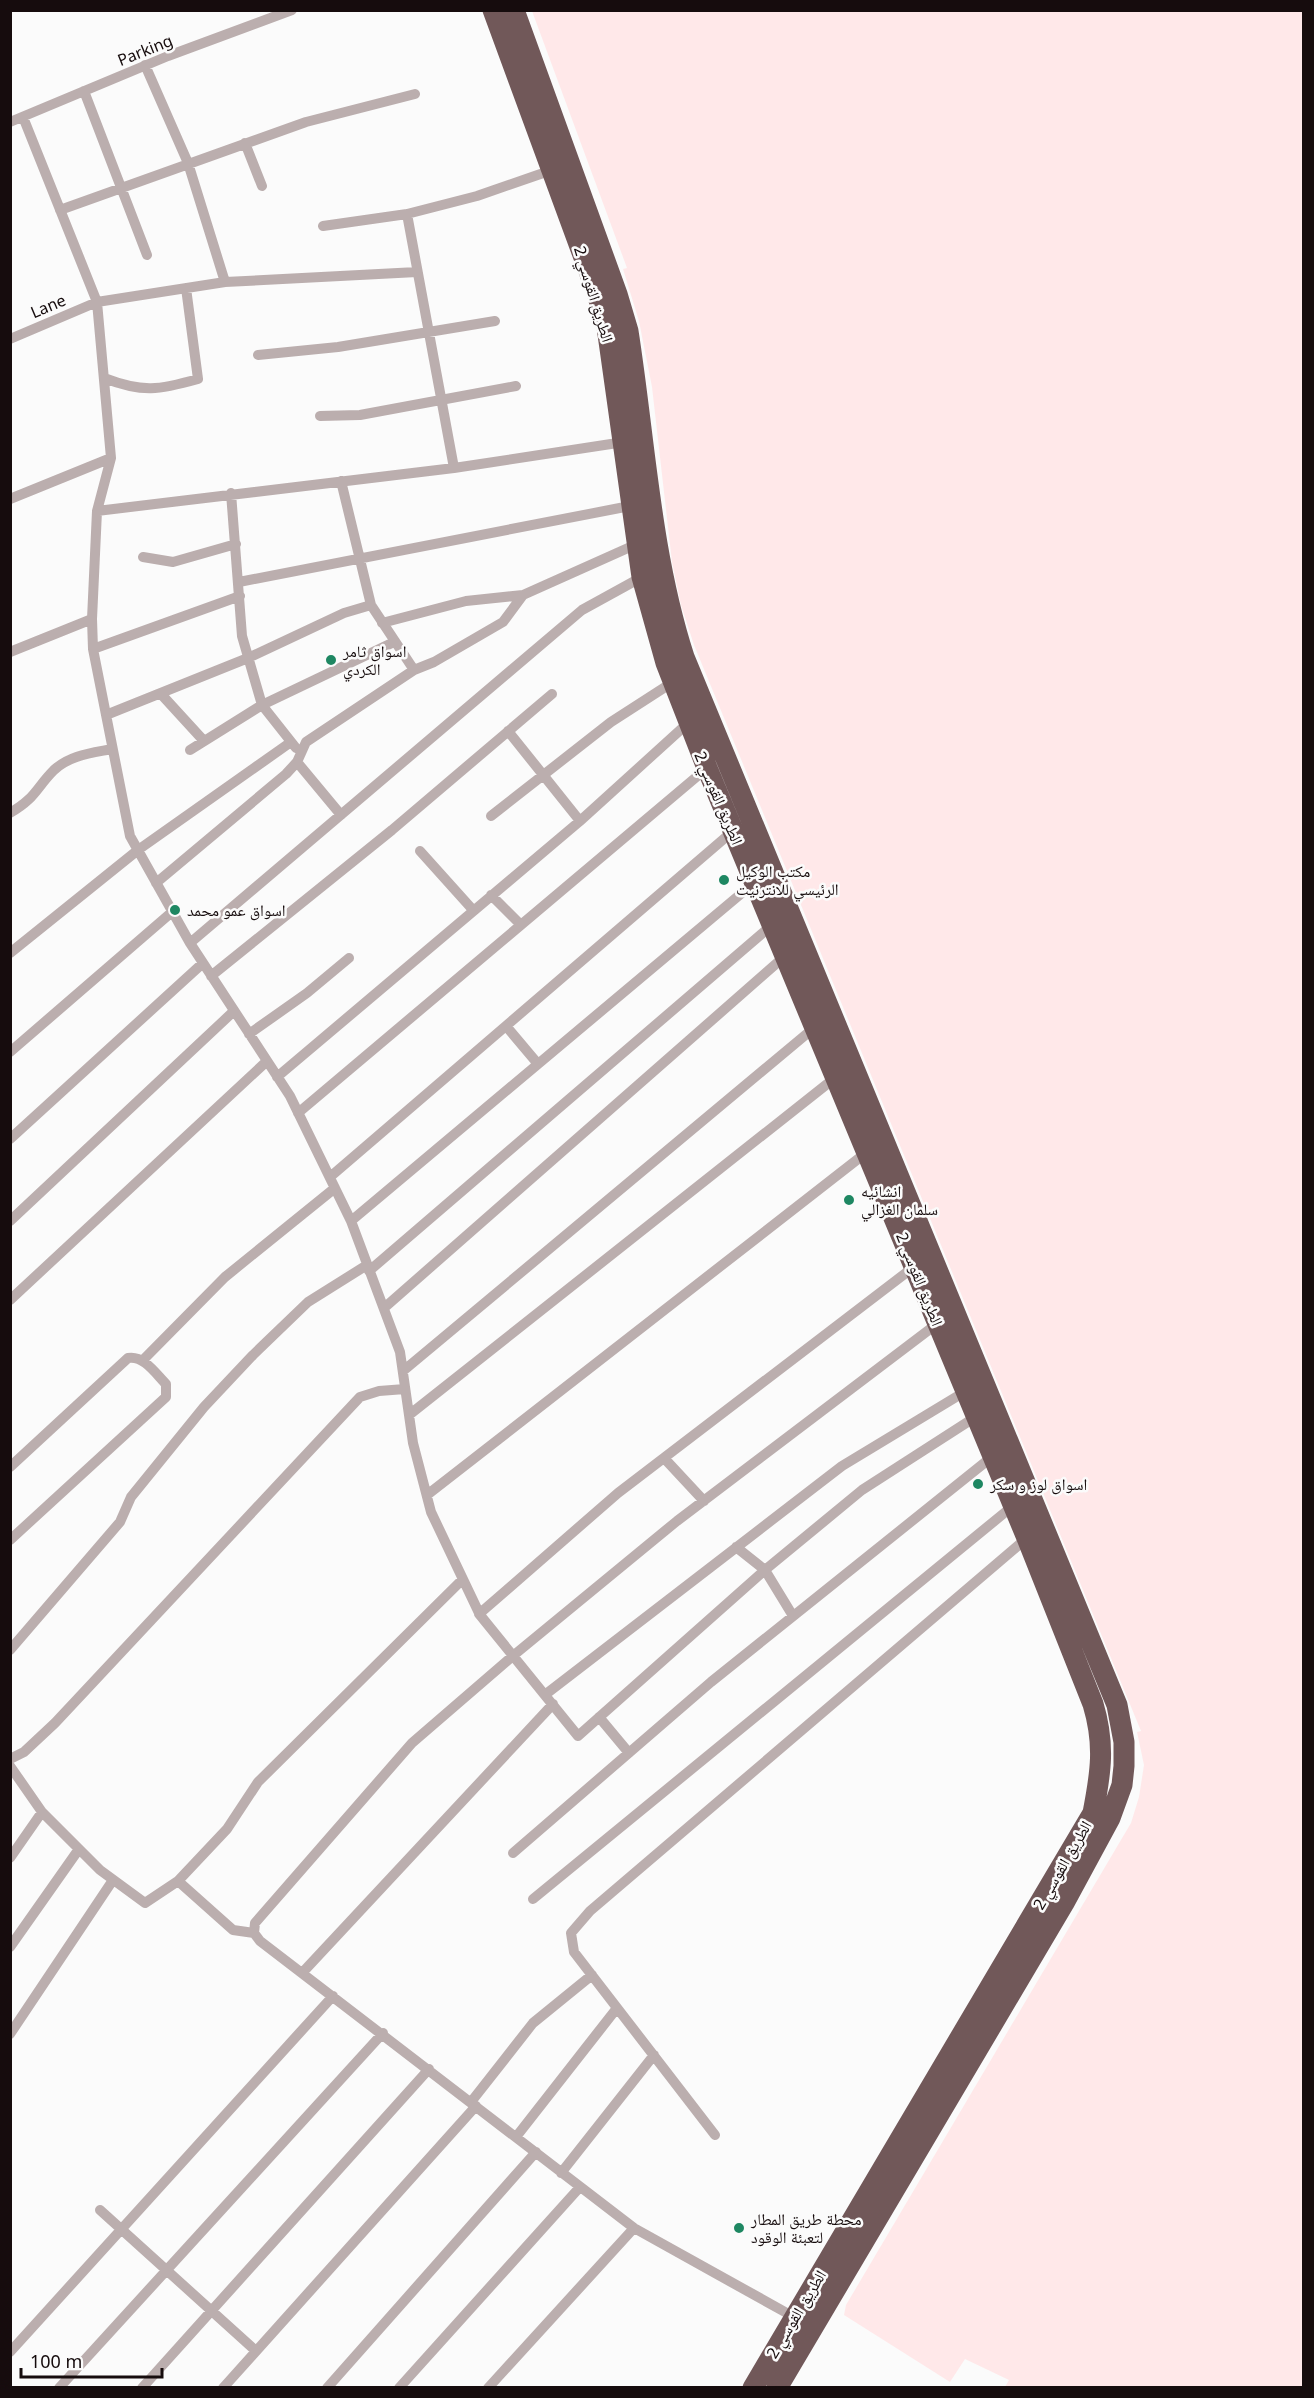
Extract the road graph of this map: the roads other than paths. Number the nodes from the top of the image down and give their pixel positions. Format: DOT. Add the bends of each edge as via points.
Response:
graph roads {
  1 [pos="292,10"];
  2 [pos="493,10"];
  3 [pos="514,10"];
  4 [pos="145,65"];
  5 [pos="84,91"];
  6 [pos="415,94"];
  7 [pos="23,117"];
  8 [pos="10,122"];
  9 [pos="245,143"];
  10 [pos="188,163"];
  11 [pos="552,170"];
  12 [pos="262,186"];
  13 [pos="123,187"];
  14 [pos="60,210"];
  15 [pos="407,214"];
  16 [pos="323,226"];
  17 [pos="147,255"];
  18 [pos="417,272"];
  19 [pos="225,282"];
  20 [pos="186,288"];
  21 [pos="97,302"];
  22 [pos="495,321"];
  23 [pos="429,333"];
  24 [pos="10,339"];
  25 [pos="258,355"];
  26 [pos="104,378"];
  27 [pos="516,386"];
  28 [pos="441,400"];
  29 [pos="320,416"];
  30 [pos="624,442"];
  31 [pos="111,458"];
  32 [pos="454,468"];
  33 [pos="341,481"];
  34 [pos="231,493"];
  35 [pos="10,499"];
  36 [pos="630,506"];
  37 [pos="97,511"];
  38 [pos="236,544"];
  39 [pos="637,544"];
  40 [pos="143,557"];
  41 [pos="361,559"];
  42 [pos="642,577"];
  43 [pos="239,582"];
  44 [pos="523,595"];
  45 [pos="240,596"];
  46 [pos="371,606"];
  47 [pos="92,619"];
  48 [pos="382,623"];
  49 [pos="394,642"];
  50 [pos="93,649"];
  51 [pos="10,652"];
  52 [pos="248,658"];
  53 [pos="414,670"];
  54 [pos="673,682"];
  55 [pos="161,694"];
  56 [pos="552,694"];
  57 [pos="262,705"];
  58 [pos="106,715"];
  59 [pos="688,723"];
  60 [pos="508,731"];
  61 [pos="204,741"];
  62 [pos="291,742"];
  63 [pos="112,749"];
  64 [pos="190,750"];
  65 [pos="298,758"];
  66 [pos="707,768"];
  67 [pos="544,776"];
  68 [pos="10,813"];
  69 [pos="341,815"];
  70 [pos="491,816"];
  71 [pos="580,821"];
  72 [pos="733,831"];
  73 [pos="138,850"];
  74 [pos="420,851"];
  75 [pos="755,882"];
  76 [pos="156,883"];
  77 [pos="491,895"];
  78 [pos="473,910"];
  79 [pos="172,912"];
  80 [pos="520,924"];
  81 [pos="772,925"];
  82 [pos="189,943"];
  83 [pos="10,953"];
  84 [pos="785,956"];
  85 [pos="349,958"];
  86 [pos="203,963"];
  87 [pos="211,976"];
  88 [pos="234,1011"];
  89 [pos="506,1026"];
  90 [pos="815,1028"];
  91 [pos="249,1034"];
  92 [pos="10,1052"];
  93 [pos="267,1061"];
  94 [pos="538,1064"];
  95 [pos="277,1077"];
  96 [pos="836,1077"];
  97 [pos="298,1113"];
  98 [pos="868,1128"];
  99 [pos="10,1139"];
  100 [pos="876,1154"];
  101 [pos="333,1182"];
  102 [pos="10,1221"];
  103 [pos="351,1221"];
  104 [pos="915,1266"];
  105 [pos="368,1268"];
  106 [pos="10,1300"];
  107 [pos="384,1308"];
  108 [pos="938,1323"];
  109 [pos="143,1360"];
  110 [pos="403,1371"];
  111 [pos="405,1389"];
  112 [pos="966,1391"];
  113 [pos="409,1415"];
  114 [pos="977,1416"];
  115 [pos="993,1456"];
  116 [pos="664,1458"];
  117 [pos="10,1467"];
  118 [pos="426,1495"];
  119 [pos="704,1501"];
  120 [pos="1014,1505"];
  121 [pos="1027,1538"];
  122 [pos="10,1540"];
  123 [pos="736,1547"];
  124 [pos="765,1570"];
  125 [pos="463,1579"];
  126 [pos="479,1614"];
  127 [pos="793,1616"];
  128 [pos="10,1650"];
  129 [pos="513,1655"];
  130 [pos="546,1694"];
  131 [pos="553,1704"];
  132 [pos="599,1717"];
  133 [pos="629,1753"];
  134 [pos="10,1759"];
  135 [pos="10,1766"];
  136 [pos="42,1812"];
  137 [pos="79,1849"];
  138 [pos="513,1853"];
  139 [pos="10,1858"];
  140 [pos="113,1880"];
  141 [pos="178,1881"];
  142 [pos="533,1899"];
  143 [pos="254,1933"];
  144 [pos="10,1947"];
  145 [pos="303,1972"];
  146 [pos="592,1975"];
  147 [pos="333,1996"];
  148 [pos="617,2008"];
  149 [pos="382,2033"];
  150 [pos="10,2034"];
  151 [pos="654,2055"];
  152 [pos="429,2069"];
  153 [pos="474,2104"];
  154 [pos="715,2135"];
  155 [pos="516,2137"];
  156 [pos="536,2152"];
  157 [pos="561,2173"];
  158 [pos="580,2187"];
  159 [pos="100,2210"];
  160 [pos="634,2228"];
  161 [pos="122,2229"];
  162 [pos="844,2253"];
  163 [pos="166,2269"];
  164 [pos="821,2292"];
  165 [pos="212,2310"];
  166 [pos="794,2317"];
  167 [pos="256,2351"];
  168 [pos="10,2352"];
  169 [pos="59,2388"];
  170 [pos="142,2388"];
  171 [pos="223,2388"];
  172 [pos="327,2388"];
  173 [pos="399,2388"];
  174 [pos="488,2388"];
  175 [pos="753,2388"];
  176 [pos="777,2388"];
  1 -- 4 [label="street, Parking"];
  2 -- 11 [label="highway, الطريق القوسي 2"];
  3 -- 98 [label="highway, الطريق القوسي 2" via="628,331 661,571 684,657"];
  4 -- 5 [label="street, Parking"];
  4 -- 10 [label="street"];
  5 -- 7 [label="street, Parking"];
  5 -- 13 [label="street"];
  6 -- 9 [label="street" via="306,122"];
  7 -- 8 [label="street, Parking"];
  7 -- 14 [label="street"];
  9 -- 10 [label="street"];
  9 -- 12 [label="street"];
  10 -- 13 [label="street"];
  10 -- 19 [label="street"];
  11 -- 15 [label="street" via="477,196"];
  11 -- 30 [label="highway, الطريق القوسي 2" via="607,327"];
  13 -- 14 [label="street"];
  13 -- 17 [label="street"];
  14 -- 21 [label="street"];
  15 -- 16 [label="street"];
  15 -- 18 [label="street"];
  18 -- 19 [label="street, Lane"];
  18 -- 23 [label="street"];
  19 -- 20 [label="street, Lane"];
  20 -- 21 [label="street, Lane"];
  20 -- 26 [label="street" via="198,380 158,390"];
  21 -- 24 [label="street, Lane"];
  21 -- 26 [label="street"];
  22 -- 23 [label="street"];
  23 -- 25 [label="street"];
  23 -- 28 [label="street"];
  26 -- 31 [label="street"];
  27 -- 28 [label="street"];
  28 -- 29 [label="street" via="360,415"];
  28 -- 32 [label="street"];
  30 -- 32 [label="street"];
  30 -- 36 [label="highway, الطريق القوسي 2"];
  31 -- 35 [label="street"];
  31 -- 37 [label="street"];
  32 -- 33 [label="street"];
  33 -- 34 [label="street"];
  33 -- 41 [label="street"];
  34 -- 37 [label="street"];
  34 -- 38 [label="street"];
  36 -- 39 [label="highway, الطريق القوسي 2"];
  36 -- 41 [label="street"];
  37 -- 47 [label="street"];
  38 -- 40 [label="street" via="173,562"];
  38 -- 43 [label="street"];
  39 -- 42 [label="highway, الطريق القوسي 2"];
  39 -- 44 [label="street"];
  41 -- 43 [label="street"];
  41 -- 46 [label="street"];
  42 -- 54 [label="highway, الطريق القوسي 2"];
  42 -- 69 [label="street" via="582,610"];
  43 -- 45 [label="street"];
  44 -- 48 [label="street" via="466,601"];
  44 -- 53 [label="street" via="503,622"];
  45 -- 50 [label="street"];
  45 -- 52 [label="street" via="242,636"];
  46 -- 48 [label="street"];
  46 -- 52 [label="street" via="344,613"];
  47 -- 50 [label="street"];
  47 -- 51 [label="street"];
  48 -- 49 [label="street"];
  49 -- 53 [label="street"];
  49 -- 57 [label="street"];
  50 -- 58 [label="street"];
  52 -- 55 [label="street"];
  52 -- 57 [label="street"];
  53 -- 65 [label="street" via="306,742"];
  54 -- 59 [label="highway, الطريق القوسي 2"];
  54 -- 67 [label="street" via="611,722"];
  55 -- 58 [label="street"];
  55 -- 61 [label="street"];
  56 -- 60 [label="street"];
  57 -- 61 [label="street"];
  57 -- 62 [label="street"];
  58 -- 63 [label="street"];
  59 -- 66 [label="highway, الطريق القوسي 2"];
  59 -- 71 [label="street"];
  60 -- 67 [label="street"];
  60 -- 87 [label="street"];
  61 -- 64 [label="street"];
  62 -- 65 [label="street"];
  62 -- 73 [label="street"];
  63 -- 68 [label="street" via="76,756 55,769 29,802"];
  63 -- 73 [label="street" via="130,836"];
  65 -- 69 [label="street"];
  65 -- 76 [label="street" via="225,828"];
  66 -- 72 [label="highway, الطريق القوسي 2"];
  66 -- 80 [label="street"];
  67 -- 70 [label="street"];
  67 -- 71 [label="street"];
  69 -- 82 [label="street"];
  71 -- 77 [label="street"];
  72 -- 75 [label="highway, الطريق القوسي 2"];
  72 -- 89 [label="street"];
  73 -- 76 [label="street"];
  73 -- 83 [label="street"];
  74 -- 78 [label="street"];
  75 -- 81 [label="highway, الطريق القوسي 2"];
  75 -- 94 [label="street"];
  76 -- 79 [label="street"];
  77 -- 78 [label="street"];
  77 -- 80 [label="street"];
  78 -- 95 [label="street"];
  79 -- 82 [label="street"];
  79 -- 92 [label="street"];
  80 -- 97 [label="street"];
  81 -- 84 [label="highway, الطريق القوسي 2"];
  81 -- 105 [label="street"];
  82 -- 86 [label="street"];
  84 -- 90 [label="highway, الطريق القوسي 2"];
  84 -- 107 [label="street"];
  85 -- 91 [label="street"];
  86 -- 87 [label="street"];
  86 -- 99 [label="street"];
  87 -- 88 [label="street"];
  88 -- 91 [label="street"];
  88 -- 102 [label="street"];
  89 -- 94 [label="street"];
  89 -- 101 [label="street"];
  90 -- 96 [label="highway, الطريق القوسي 2"];
  90 -- 110 [label="street"];
  91 -- 93 [label="street"];
  93 -- 95 [label="street"];
  93 -- 106 [label="street"];
  94 -- 103 [label="street"];
  95 -- 97 [label="street"];
  96 -- 98 [label="highway, الطريق القوسي 2"];
  96 -- 113 [label="street"];
  97 -- 101 [label="street"];
  98 -- 100 [label="highway, الطريق القوسي 2"];
  100 -- 104 [label="highway, الطريق القوسي 2"];
  100 -- 118 [label="street"];
  100 -- 162 [label="highway, الطريق القوسي 2" via="1117,1705 1124,1766 1122,1785 1110,1818 1064,1902"];
  101 -- 103 [label="street"];
  101 -- 109 [label="street" via="225,1277"];
  103 -- 105 [label="street"];
  104 -- 108 [label="highway, الطريق القوسي 2"];
  104 -- 116 [label="street"];
  105 -- 107 [label="street"];
  105 -- 128 [label="street" via="308,1302 204,1407 131,1497 120,1522"];
  107 -- 110 [label="street"];
  108 -- 112 [label="highway, الطريق القوسي 2"];
  108 -- 119 [label="street"];
  109 -- 117 [label="street" via="128,1358"];
  109 -- 122 [label="street" via="166,1384 166,1396"];
  110 -- 111 [label="street"];
  111 -- 113 [label="street"];
  111 -- 134 [label="street" via="360,1397 55,1723 24,1752"];
  112 -- 114 [label="highway, الطريق القوسي 2"];
  112 -- 123 [label="street" via="842,1466"];
  113 -- 118 [label="street"];
  114 -- 115 [label="highway, الطريق القوسي 2"];
  114 -- 124 [label="street" via="862,1490"];
  115 -- 120 [label="highway, الطريق القوسي 2"];
  115 -- 127 [label="street"];
  116 -- 119 [label="street"];
  116 -- 126 [label="street"];
  118 -- 125 [label="street"];
  119 -- 129 [label="street"];
  120 -- 121 [label="highway, الطريق القوسي 2"];
  120 -- 142 [label="street"];
  121 -- 146 [label="street" via="579,1922 571,1933 574,1952"];
  121 -- 162 [label="highway, الطريق القوسي 2" via="1101,1731 1101,1769 1093,1813"];
  123 -- 124 [label="street"];
  123 -- 130 [label="street"];
  124 -- 127 [label="street"];
  124 -- 132 [label="street"];
  125 -- 126 [label="street"];
  125 -- 141 [label="street" via="258,1782 227,1829"];
  126 -- 129 [label="street"];
  127 -- 133 [label="street"];
  129 -- 130 [label="street"];
  129 -- 143 [label="street" via="412,1743 255,1923"];
  130 -- 131 [label="street"];
  131 -- 132 [label="street" via="578,1736"];
  131 -- 145 [label="street"];
  132 -- 133 [label="street"];
  133 -- 138 [label="street"];
  135 -- 136 [label="street"];
  136 -- 137 [label="street"];
  136 -- 139 [label="street"];
  137 -- 140 [label="street"];
  137 -- 144 [label="street"];
  140 -- 141 [label="street" via="145,1903"];
  140 -- 150 [label="street"];
  141 -- 143 [label="street" via="233,1930"];
  143 -- 145 [label="street"];
  145 -- 147 [label="street"];
  146 -- 148 [label="street"];
  146 -- 153 [label="street" via="533,2023"];
  147 -- 149 [label="street"];
  147 -- 161 [label="street"];
  148 -- 151 [label="street"];
  148 -- 155 [label="street"];
  149 -- 152 [label="street"];
  149 -- 163 [label="street"];
  151 -- 154 [label="street"];
  151 -- 157 [label="street"];
  152 -- 153 [label="street"];
  152 -- 165 [label="street"];
  153 -- 155 [label="street"];
  153 -- 167 [label="street"];
  155 -- 156 [label="street"];
  156 -- 157 [label="street"];
  156 -- 172 [label="street"];
  157 -- 158 [label="street"];
  158 -- 160 [label="street"];
  158 -- 173 [label="street"];
  159 -- 161 [label="street"];
  160 -- 166 [label="street"];
  160 -- 174 [label="street"];
  161 -- 163 [label="street"];
  161 -- 168 [label="street"];
  162 -- 164 [label="highway, الطريق القوسي 2"];
  163 -- 165 [label="street"];
  163 -- 169 [label="street"];
  164 -- 166 [label="highway, الطريق القوسي 2"];
  164 -- 176 [label="highway, الطريق القوسي 2"];
  165 -- 167 [label="street"];
  165 -- 170 [label="street"];
  166 -- 175 [label="highway, الطريق القوسي 2"];
  167 -- 171 [label="street"];
}
